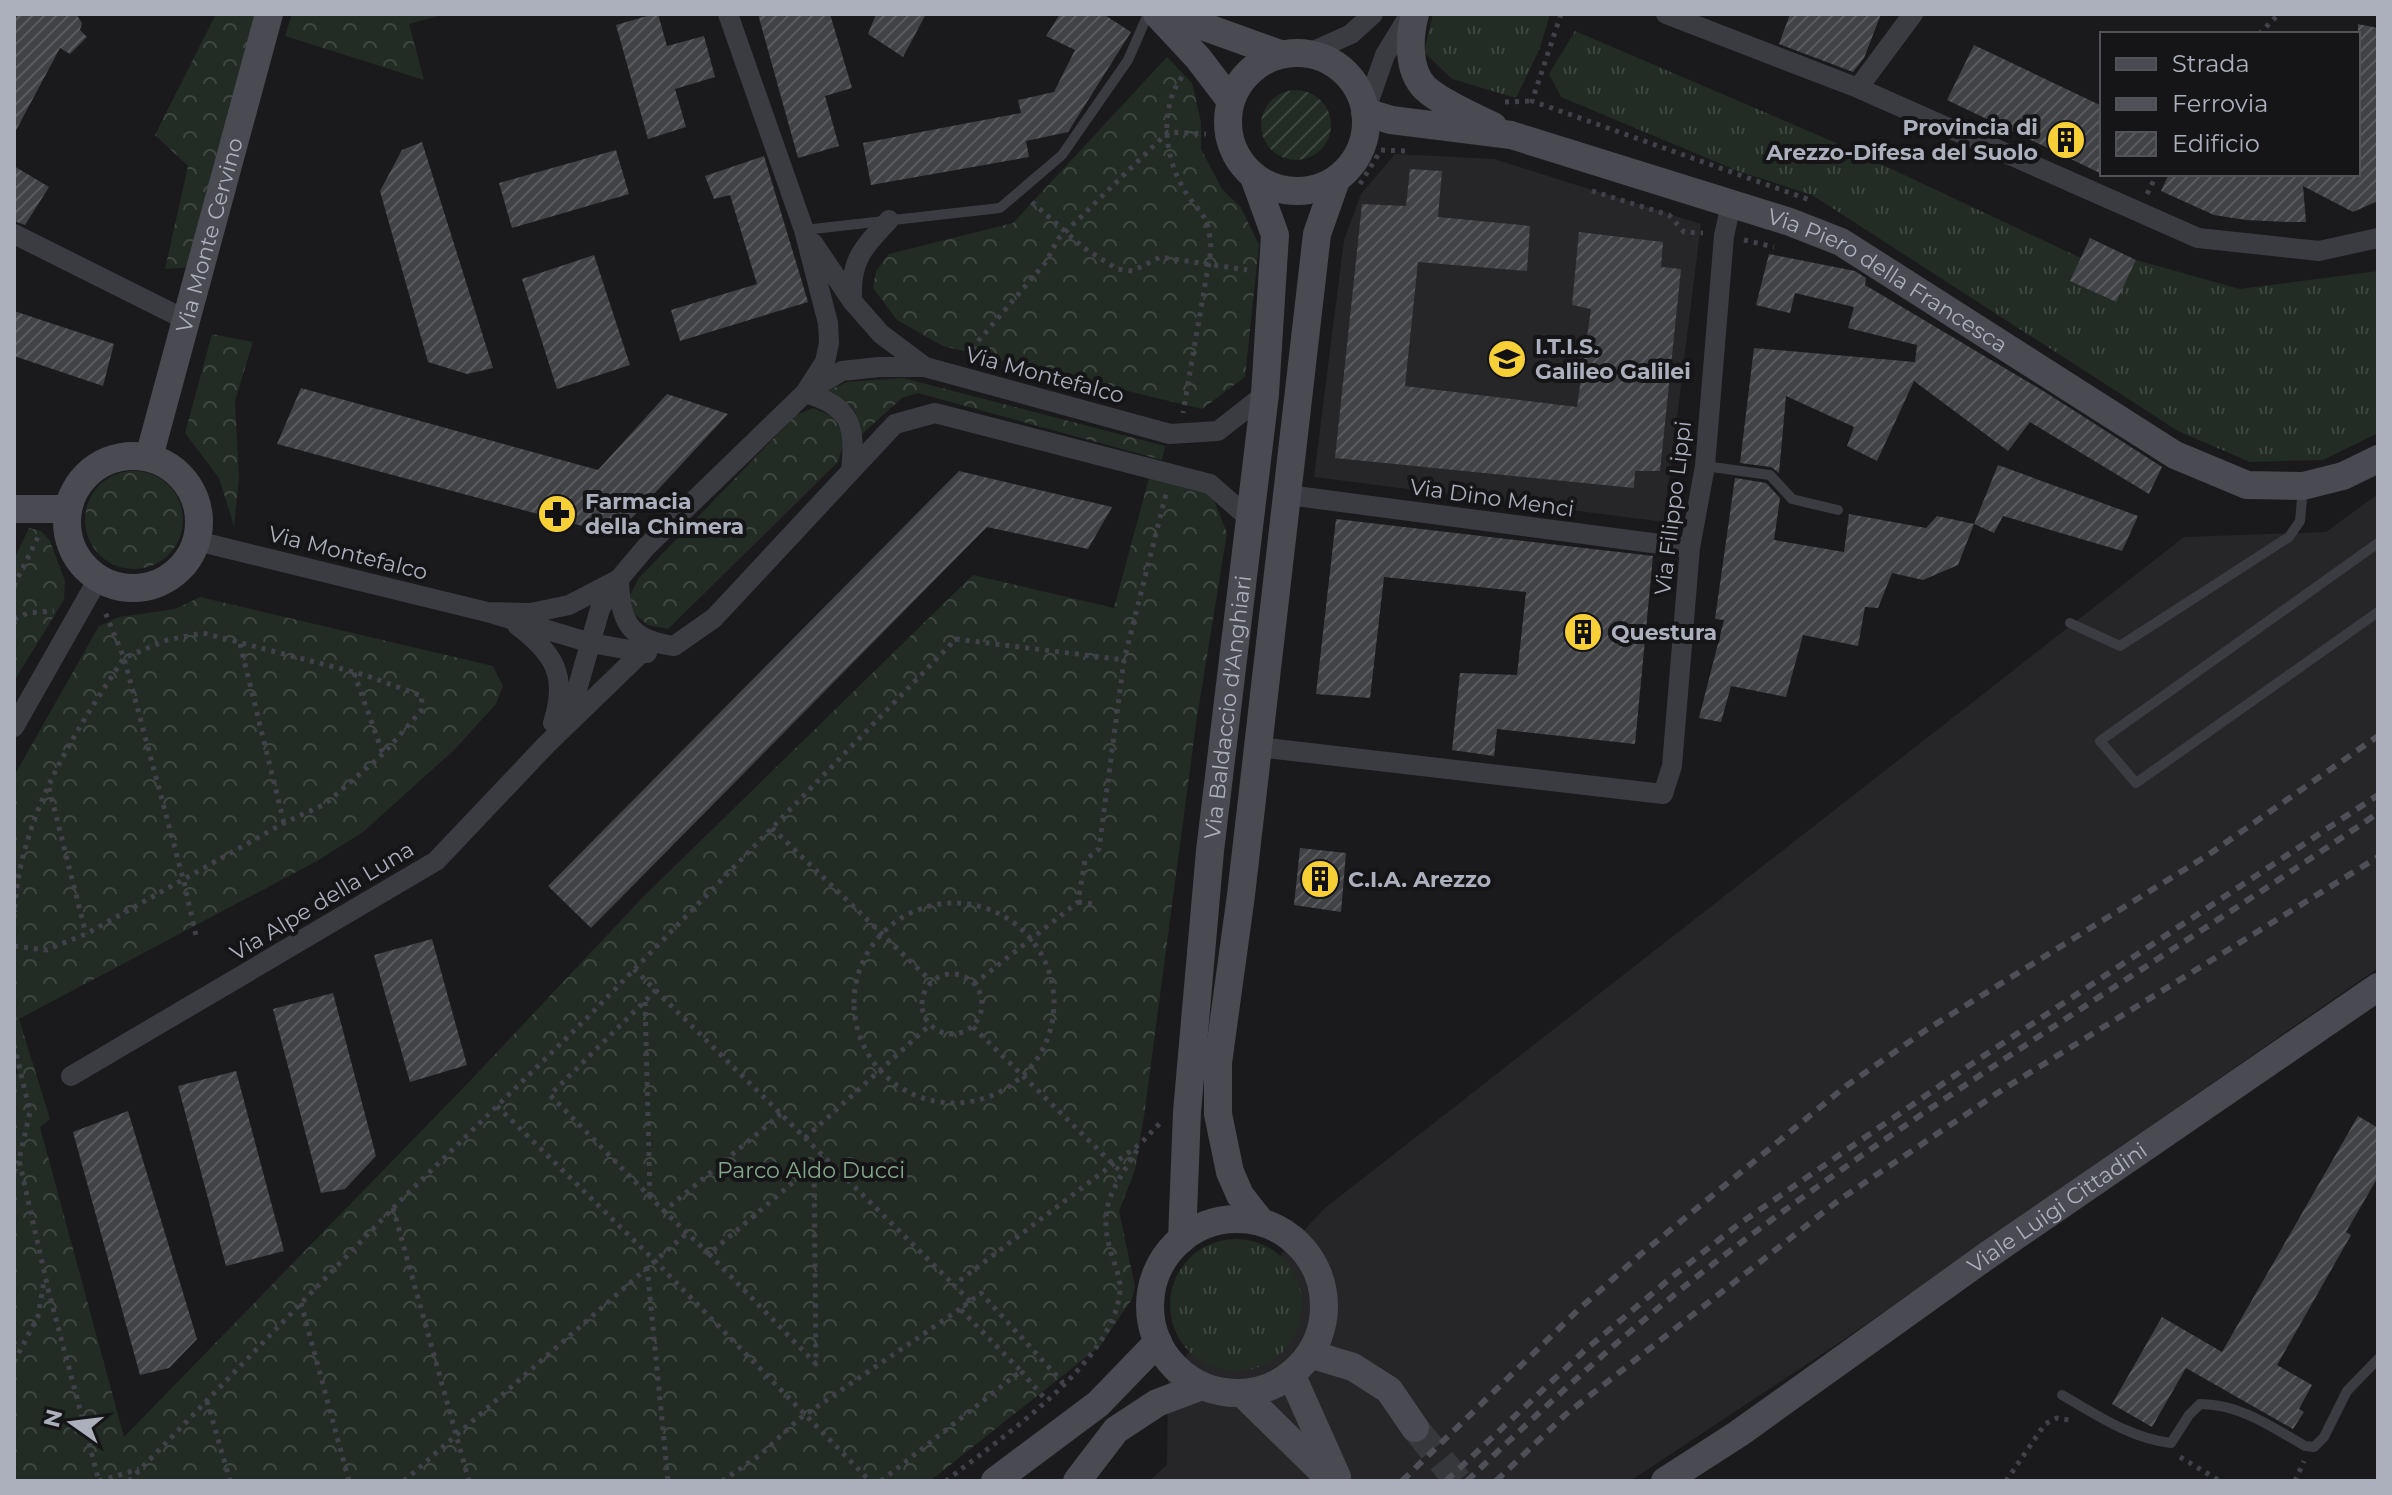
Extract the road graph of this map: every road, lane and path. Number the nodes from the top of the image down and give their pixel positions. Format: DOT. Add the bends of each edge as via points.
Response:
graph roads {
  1 [pos="269,14"];
  2 [pos="728,14"];
  3 [pos="1148,14"];
  4 [pos="1157,14"];
  5 [pos="1169,14"];
  6 [pos="1373,14"];
  7 [pos="1412,14"];
  8 [pos="1666,14"];
  9 [pos="1913,14"];
  10 [pos="2279,14"];
  11 [pos="2261,32"];
  12 [pos="1309,53"];
  13 [pos="1280,54"];
  14 [pos="1185,74"];
  15 [pos="1858,88"];
  16 [pos="1230,100"];
  17 [pos="1365,112"];
  18 [pos="1168,132"];
  19 [pos="1206,134"];
  20 [pos="1511,135"];
  21 [pos="1412,151"];
  22 [pos="1254,177"];
  23 [pos="1348,182"];
  24 [pos="1578,186"];
  25 [pos="1020,191"];
  26 [pos="1803,196"];
  27 [pos="1731,204"];
  28 [pos="889,220"];
  29 [pos="1790,222"];
  30 [pos="804,230"];
  31 [pos="1065,231"];
  32 [pos="14,234"];
  33 [pos="1724,236"];
  34 [pos="2378,238"];
  35 [pos="1209,263"];
  36 [pos="1260,272"];
  37 [pos="852,301"];
  38 [pos="188,321"];
  39 [pos="970,360"];
  40 [pos="925,367"];
  41 [pos="805,393"];
  42 [pos="1265,394"];
  43 [pos="1183,414"];
  44 [pos="149,457"];
  45 [pos="2378,459"];
  46 [pos="1705,466"];
  47 [pos="851,471"];
  48 [pos="2303,486"];
  49 [pos="1167,490"];
  50 [pos="1288,495"];
  51 [pos="14,509"];
  52 [pos="68,509"];
  53 [pos="1838,510"];
  54 [pos="1250,519"];
  55 [pos="44,524"];
  56 [pos="197,541"];
  57 [pos="2378,543"];
  58 [pos="1690,548"];
  59 [pos="98,579"];
  60 [pos="619,579"];
  61 [pos="14,586"];
  62 [pos="63,610"];
  63 [pos="105,612"];
  64 [pos="2378,612"];
  65 [pos="497,615"];
  66 [pos="14,619"];
  67 [pos="2070,623"];
  68 [pos="591,643"];
  69 [pos="240,644"];
  70 [pos="674,646"];
  71 [pos="640,654"];
  72 [pos="124,658"];
  73 [pos="1124,660"];
  74 [pos="354,673"];
  75 [pos="14,727"];
  76 [pos="566,727"];
  77 [pos="547,744"];
  78 [pos="1258,747"];
  79 [pos="383,754"];
  80 [pos="49,788"];
  81 [pos="284,823"];
  82 [pos="772,828"];
  83 [pos="184,882"];
  84 [pos="1078,902"];
  85 [pos="1093,904"];
  86 [pos="14,918"];
  87 [pos="881,933"];
  88 [pos="86,934"];
  89 [pos="1032,938"];
  90 [pos="197,940"];
  91 [pos="14,946"];
  92 [pos="634,969"];
  93 [pos="932,982"];
  94 [pos="974,984"];
  95 [pos="2378,987"];
  96 [pos="656,990"];
  97 [pos="645,1001"];
  98 [pos="930,1025"];
  99 [pos="973,1027"];
  100 [pos="14,1045"];
  101 [pos="879,1071"];
  102 [pos="71,1076"];
  103 [pos="1023,1077"];
  104 [pos="497,1106"];
  105 [pos="781,1114"];
  106 [pos="805,1138"];
  107 [pos="823,1156"];
  108 [pos="19,1160"];
  109 [pos="814,1164"];
  110 [pos="1113,1164"];
  111 [pos="14,1172"];
  112 [pos="1123,1174"];
  113 [pos="650,1197"];
  114 [pos="393,1208"];
  115 [pos="664,1211"];
  116 [pos="1261,1222"];
  117 [pos="687,1233"];
  118 [pos="1182,1239"];
  119 [pos="709,1254"];
  120 [pos="655,1261"];
  121 [pos="647,1267"];
  122 [pos="45,1276"];
  123 [pos="954,1285"];
  124 [pos="970,1301"];
  125 [pos="301,1303"];
  126 [pos="960,1309"];
  127 [pos="1158,1342"];
  128 [pos="2378,1359"];
  129 [pos="14,1362"];
  130 [pos="1300,1364"];
  131 [pos="1021,1371"];
  132 [pos="1063,1383"];
  133 [pos="1202,1386"];
  134 [pos="1242,1393"];
  135 [pos="2062,1395"];
  136 [pos="207,1400"];
  137 [pos="1046,1400"];
  138 [pos="806,1415"];
  139 [pos="2077,1423"];
  140 [pos="1415,1428"];
  141 [pos="1738,1434"];
  142 [pos="456,1436"];
  143 [pos="2176,1456"];
  144 [pos="140,1469"];
  145 [pos="1690,1478"];
  146 [pos="99,1481"];
  147 [pos="129,1481"];
  148 [pos="230,1481"];
  149 [pos="349,1481"];
  150 [pos="404,1481"];
  151 [pos="469,1481"];
  152 [pos="668,1481"];
  153 [pos="722,1481"];
  154 [pos="870,1481"];
  155 [pos="881,1481"];
  156 [pos="946,1481"];
  157 [pos="995,1481"];
  158 [pos="1077,1481"];
  159 [pos="1332,1481"];
  160 [pos="1340,1481"];
  161 [pos="1665,1481"];
  162 [pos="2006,1481"];
  163 [pos="2220,1481"];
  1 -- 38 [label="main road, Via Monte Cervino"];
  2 -- 30 [label="street"];
  3 -- 25 [label="lane" via="1128,60 1062,155"];
  4 -- 16 [label="main road"];
  5 -- 13 [label="main road"];
  6 -- 12 [label="street" via="1351,34"];
  7 -- 17 [label="street" via="1385,55"];
  7 -- 20 [label="main road" via="1412,61 1424,87"];
  8 -- 15 [label="street"];
  9 -- 15 [label="street"];
  10 -- 11 [label="path"];
  12 -- 13 [label="main road"];
  12 -- 17 [label="main road" via="1330,60 1347,74"];
  13 -- 16 [label="main road" via="1241,79"];
  14 -- 18 [label="path" via="1171,96"];
  15 -- 34 [label="street" via="2198,238 2319,251"];
  16 -- 22 [label="main road" via="1230,143"];
  17 -- 20 [label="main road, Via Piero della Francesca"];
  17 -- 23 [label="main road" via="1366,131"];
  18 -- 19 [label="path"];
  18 -- 31 [label="path"];
  18 -- 35 [label="path" via="1181,186 1210,228"];
  20 -- 27 [label="main road, Via Piero della Francesca"];
  21 -- 23 [label="path" via="1381,150"];
  22 -- 23 [label="main road" via="1295,192"];
  22 -- 42 [label="main road, Via Baldaccio d'Anghiari" via="1275,235"];
  23 -- 50 [label="main road, Via Baldaccio d'Anghiari" via="1317,234"];
  24 -- 33 [label="path" via="1669,215 1684,232"];
  25 -- 28 [label="lane" via="1000,208"];
  25 -- 31 [label="path"];
  26 -- 29 [label="path"];
  27 -- 29 [label="main road, Via Piero della Francesca"];
  27 -- 33 [label="street, Via Filippo Lippi"];
  28 -- 30 [label="lane"];
  28 -- 37 [label="street" via="854,263"];
  29 -- 33 [label="path" via="1785,249"];
  29 -- 48 [label="main road, Via Piero della Francesca" via="1841,242 2175,455 2247,485"];
  30 -- 37 [label="street"];
  30 -- 41 [label="street" via="829,343 825,362"];
  31 -- 35 [label="path" via="1117,269 1133,271 1160,257"];
  31 -- 39 [label="path" via="1046,262 974,346"];
  32 -- 38 [label="street"];
  33 -- 46 [label="street, Via Filippo Lippi"];
  35 -- 36 [label="path"];
  35 -- 43 [label="path"];
  37 -- 40 [label="street" via="881,334"];
  38 -- 44 [label="main road, Via Monte Cervino"];
  40 -- 41 [label="street, Via Montefalco" via="842,371"];
  40 -- 42 [label="street, Via Montefalco" via="1170,434 1218,431"];
  41 -- 47 [label="street" via="828,399 851,422"];
  41 -- 60 [label="street, Via Montefalco"];
  42 -- 54 [label="main road, Via Baldaccio d'Anghiari"];
  44 -- 52 [label="main road" via="128,455 98,466 75,489"];
  44 -- 56 [label="main road" via="169,465 196,498"];
  45 -- 48 [label="main road, Via Piero della Francesca" via="2343,476"];
  46 -- 53 [label="lane" via="1770,475 1792,499"];
  46 -- 58 [label="street, Via Filippo Lippi"];
  47 -- 54 [label="street, Via Montefalco" via="895,424 935,413 1210,484"];
  47 -- 70 [label="street, Via Montefalco" via="714,618"];
  48 -- 67 [label="lane" via="2300,521 2289,537 2120,646"];
  49 -- 73 [label="path"];
  50 -- 58 [label="street, Via Dino Menci"];
  50 -- 78 [label="main road, Via Baldaccio d'Anghiari"];
  51 -- 52 [label="main road"];
  52 -- 59 [label="main road" via="72,549"];
  54 -- 118 [label="main road, Via Baldaccio d'Anghiari" via="1210,851 1187,1112"];
  55 -- 61 [label="path"];
  56 -- 59 [label="main road" via="181,567 157,585 116,587"];
  56 -- 65 [label="street, Via Montefalco"];
  57 -- 64 [label="lane" via="2100,741 2136,783"];
  58 -- 78 [label="street, Via Filippo Lippi" via="1672,766 1663,794"];
  59 -- 75 [label="street"];
  60 -- 65 [label="street, Via Montefalco" via="569,605"];
  60 -- 68 [label="street" via="600,609"];
  60 -- 70 [label="street" via="625,619 649,643"];
  62 -- 66 [label="path"];
  63 -- 72 [label="path"];
  65 -- 68 [label="street, Via Montefalco"];
  65 -- 77 [label="street, Via Montefalco" via="536,639 554,662 561,699"];
  68 -- 71 [label="street, Via Montefalco"];
  68 -- 76 [label="street"];
  69 -- 72 [label="path" via="203,633 167,640"];
  69 -- 74 [label="path"];
  69 -- 81 [label="path"];
  70 -- 71 [label="street, Via Montefalco"];
  71 -- 76 [label="street, Via Alpe della Luna"];
  72 -- 80 [label="path" via="58,764"];
  72 -- 83 [label="path"];
  73 -- 82 [label="path" via="956,639"];
  73 -- 84 [label="path" via="1099,849 1085,860"];
  74 -- 79 [label="path"];
  74 -- 79 [label="path" via="422,696 421,711"];
  76 -- 77 [label="street, Via Alpe della Luna"];
  77 -- 102 [label="street, Via Alpe della Luna" via="436,861"];
  78 -- 116 [label="main road, Via Baldaccio d'Anghiari" via="1218,1063 1218,1114 1230,1172"];
  79 -- 81 [label="path" via="325,804"];
  80 -- 86 [label="path" via="19,874"];
  80 -- 88 [label="path"];
  81 -- 83 [label="path"];
  82 -- 87 [label="path"];
  82 -- 92 [label="path"];
  83 -- 88 [label="path"];
  83 -- 90 [label="path"];
  84 -- 85 [label="path"];
  84 -- 89 [label="path"];
  87 -- 89 [label="path" via="922,907 946,902 993,910"];
  87 -- 93 [label="path"];
  87 -- 101 [label="path" via="866,953 853,1002 865,1050"];
  88 -- 91 [label="path" via="46,950"];
  89 -- 94 [label="path"];
  89 -- 103 [label="path" via="1052,977 1054,1009 1048,1041"];
  92 -- 96 [label="path"];
  92 -- 104 [label="path"];
  93 -- 94 [label="path" via="958,975"];
  93 -- 98 [label="path" via="922,1008"];
  94 -- 99 [label="path" via="982,1011"];
  95 -- 141 [label="main road, Viale Luigi Cittadini"];
  96 -- 97 [label="path"];
  96 -- 105 [label="path"];
  97 -- 113 [label="path"];
  97 -- 113 [label="path" via="550,1095"];
  98 -- 99 [label="path" via="955,1035"];
  98 -- 101 [label="path"];
  99 -- 103 [label="path"];
  100 -- 108 [label="path" via="30,1112"];
  101 -- 103 [label="path" via="904,1091 934,1102 966,1104 997,1095"];
  101 -- 106 [label="path"];
  103 -- 110 [label="path"];
  104 -- 114 [label="path"];
  104 -- 120 [label="path"];
  105 -- 106 [label="path"];
  105 -- 115 [label="path"];
  106 -- 107 [label="path"];
  107 -- 109 [label="path"];
  107 -- 123 [label="path"];
  108 -- 111 [label="path"];
  108 -- 122 [label="path"];
  109 -- 119 [label="path"];
  109 -- 119 [label="path" via="816,1364"];
  110 -- 112 [label="path"];
  110 -- 112 [label="path" via="1141,1143"];
  110 -- 123 [label="path"];
  112 -- 132 [label="path" via="1106,1203 1105,1222 1121,1286 1118,1305 1104,1337"];
  113 -- 115 [label="path"];
  114 -- 125 [label="path"];
  114 -- 142 [label="path"];
  115 -- 117 [label="path"];
  116 -- 118 [label="main road" via="1219,1221"];
  116 -- 130 [label="main road" via="1293,1239 1315,1267 1324,1302 1318,1338"];
  117 -- 119 [label="path"];
  117 -- 120 [label="path"];
  118 -- 127 [label="main road" via="1163,1261 1153,1286 1151,1315"];
  120 -- 121 [label="path"];
  120 -- 138 [label="path"];
  121 -- 142 [label="path"];
  121 -- 152 [label="path"];
  122 -- 129 [label="path" via="38,1316"];
  122 -- 146 [label="path"];
  123 -- 124 [label="path"];
  124 -- 126 [label="path"];
  124 -- 132 [label="path" via="981,1293"];
  125 -- 136 [label="path"];
  125 -- 149 [label="path"];
  126 -- 131 [label="path"];
  126 -- 138 [label="path"];
  127 -- 133 [label="main road" via="1169,1360"];
  127 -- 157 [label="main road" via="1098,1404"];
  128 -- 135 [label="lane" via="2347,1391 2314,1447 2222,1404 2200,1404 2171,1443 2151,1441"];
  130 -- 134 [label="main road" via="1268,1387"];
  130 -- 140 [label="main road" via="1353,1367 1389,1390"];
  130 -- 160 [label="main road"];
  131 -- 137 [label="path"];
  131 -- 155 [label="path"];
  132 -- 137 [label="path"];
  133 -- 134 [label="main road"];
  133 -- 158 [label="main road" via="1157,1403 1116,1430"];
  134 -- 159 [label="main road"];
  136 -- 144 [label="path"];
  136 -- 148 [label="path"];
  137 -- 156 [label="path"];
  138 -- 153 [label="path"];
  138 -- 154 [label="path"];
  139 -- 162 [label="path" via="2057,1418 2045,1424"];
  141 -- 145 [label="main road"];
  141 -- 161 [label="main road"];
  142 -- 150 [label="path"];
  142 -- 151 [label="path"];
  143 -- 163 [label="path"];
  144 -- 146 [label="path"];
  144 -- 147 [label="path"];
}
